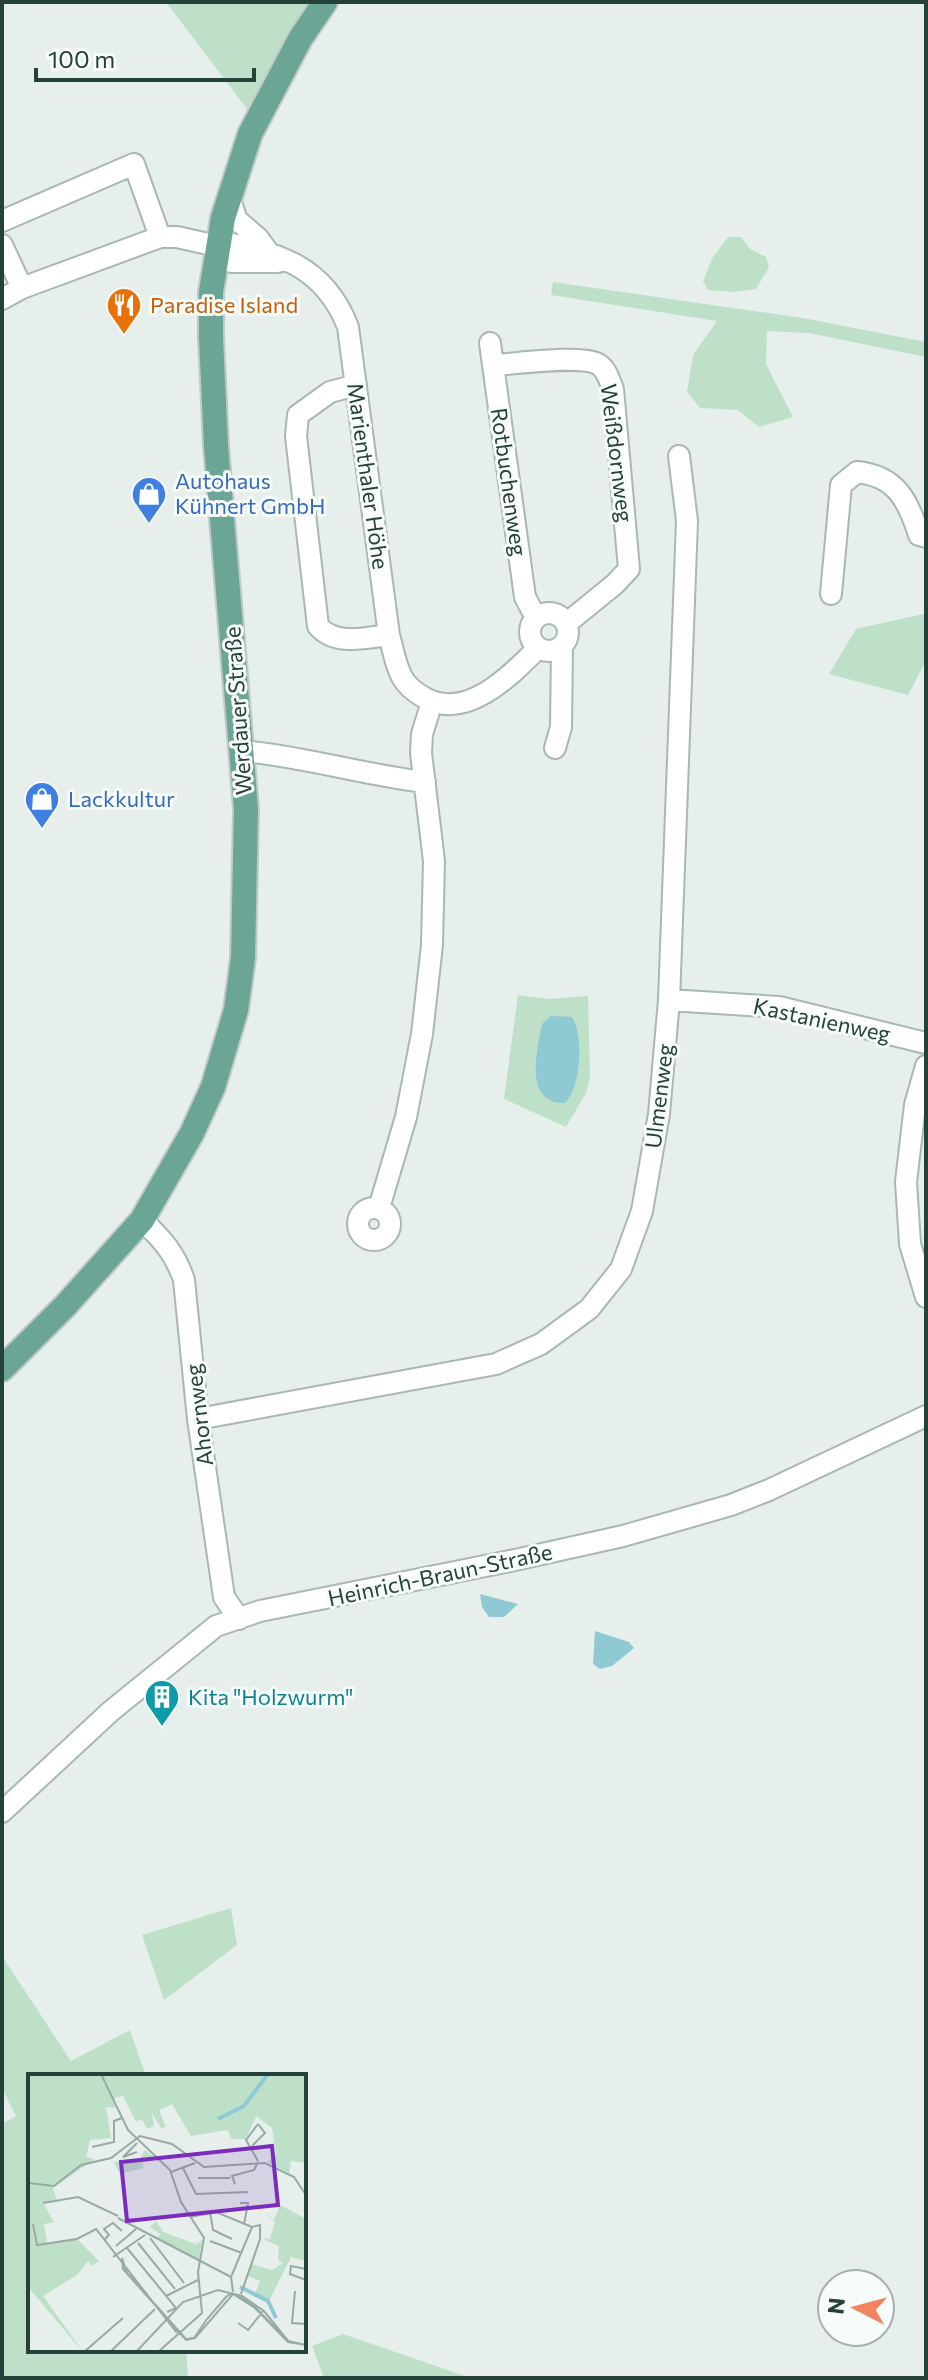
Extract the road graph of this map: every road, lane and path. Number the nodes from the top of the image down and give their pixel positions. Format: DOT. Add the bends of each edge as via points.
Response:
graph roads {
  1 [pos="325,2"];
  2 [pos="229,197"];
  3 [pos="2,221"];
  4 [pos="160,237"];
  5 [pos="2,245"];
  6 [pos="217,248"];
  7 [pos="278,257"];
  8 [pos="22,288"];
  9 [pos="2,299"];
  10 [pos="490,343"];
  11 [pos="493,365"];
  12 [pos="356,385"];
  13 [pos="679,456"];
  14 [pos="926,537"];
  15 [pos="831,594"];
  16 [pos="536,618"];
  17 [pos="567,623"];
  18 [pos="389,635"];
  19 [pos="562,647"];
  20 [pos="538,648"];
  21 [pos="432,702"];
  22 [pos="555,748"];
  23 [pos="242,751"];
  24 [pos="425,782"];
  25 [pos="669,1000"];
  26 [pos="926,1043"];
  27 [pos="926,1070"];
  28 [pos="379,1208"];
  29 [pos="142,1220"];
  30 [pos="926,1297"];
  31 [pos="2,1369"];
  32 [pos="926,1416"];
  33 [pos="198,1419"];
  34 [pos="239,1619"];
  35 [pos="2,1812"];
  1 -- 2 [label="main road, Werdauer Straße" via="250,134"];
  2 -- 6 [label="main road, Werdauer Straße"];
  2 -- 7 [label="street, Marienthaler Höhe" via="237,220"];
  3 -- 4 [label="street" via="134,164"];
  4 -- 6 [label="street, Marienthaler Höhe"];
  4 -- 8 [label="street"];
  5 -- 8 [label="street"];
  6 -- 7 [label="street, Marienthaler Höhe"];
  6 -- 23 [label="main road, Werdauer Straße" via="211,338 216,446"];
  7 -- 12 [label="street, Marienthaler Höhe" via="317,279 340,305"];
  8 -- 9 [label="street"];
  10 -- 11 [label="street, Rotbuchenweg"];
  11 -- 16 [label="street, Rotbuchenweg" via="525,597"];
  11 -- 17 [label="street, Weißdornweg" via="597,363 613,389 629,569"];
  12 -- 18 [label="street, Marienthaler Höhe"];
  12 -- 18 [label="street" via="330,392 298,415 318,626 325,634 348,640"];
  13 -- 25 [label="street, Ulmenweg" via="687,521"];
  14 -- 15 [label="street" via="919,535 911,510 893,484 857,472 841,485"];
  16 -- 17 [label="street" via="547,614"];
  16 -- 20 [label="street" via="530,634"];
  17 -- 19 [label="street"];
  18 -- 21 [label="street, Marienthaler Höhe" via="403,679"];
  19 -- 20 [label="street"];
  19 -- 22 [label="street" via="561,727"];
  20 -- 21 [label="street" via="475,699"];
  21 -- 24 [label="street" via="422,734"];
  23 -- 24 [label="street"];
  23 -- 29 [label="main road, Werdauer Straße" via="244,928 236,1010 213,1087"];
  24 -- 28 [label="street" via="434,861 432,945 409,1103"];
  25 -- 26 [label="street, Kastanienweg" via="779,1007"];
  25 -- 33 [label="street, Ulmenweg" via="659,1114 642,1211 621,1269 589,1309 541,1344 496,1364"];
  27 -- 30 [label="street" via="915,1105 906,1182 910,1244"];
  29 -- 31 [label="main road, Werdauer Straße"];
  29 -- 33 [label="street, Ahornweg" via="166,1243 184,1280"];
  32 -- 34 [label="street, Heinrich-Braun-Straße" via="731,1505 608,1539"];
  33 -- 34 [label="street, Ahornweg" via="224,1597"];
  34 -- 35 [label="street, Heinrich-Braun-Straße" via="216,1626 173,1659"];
}
